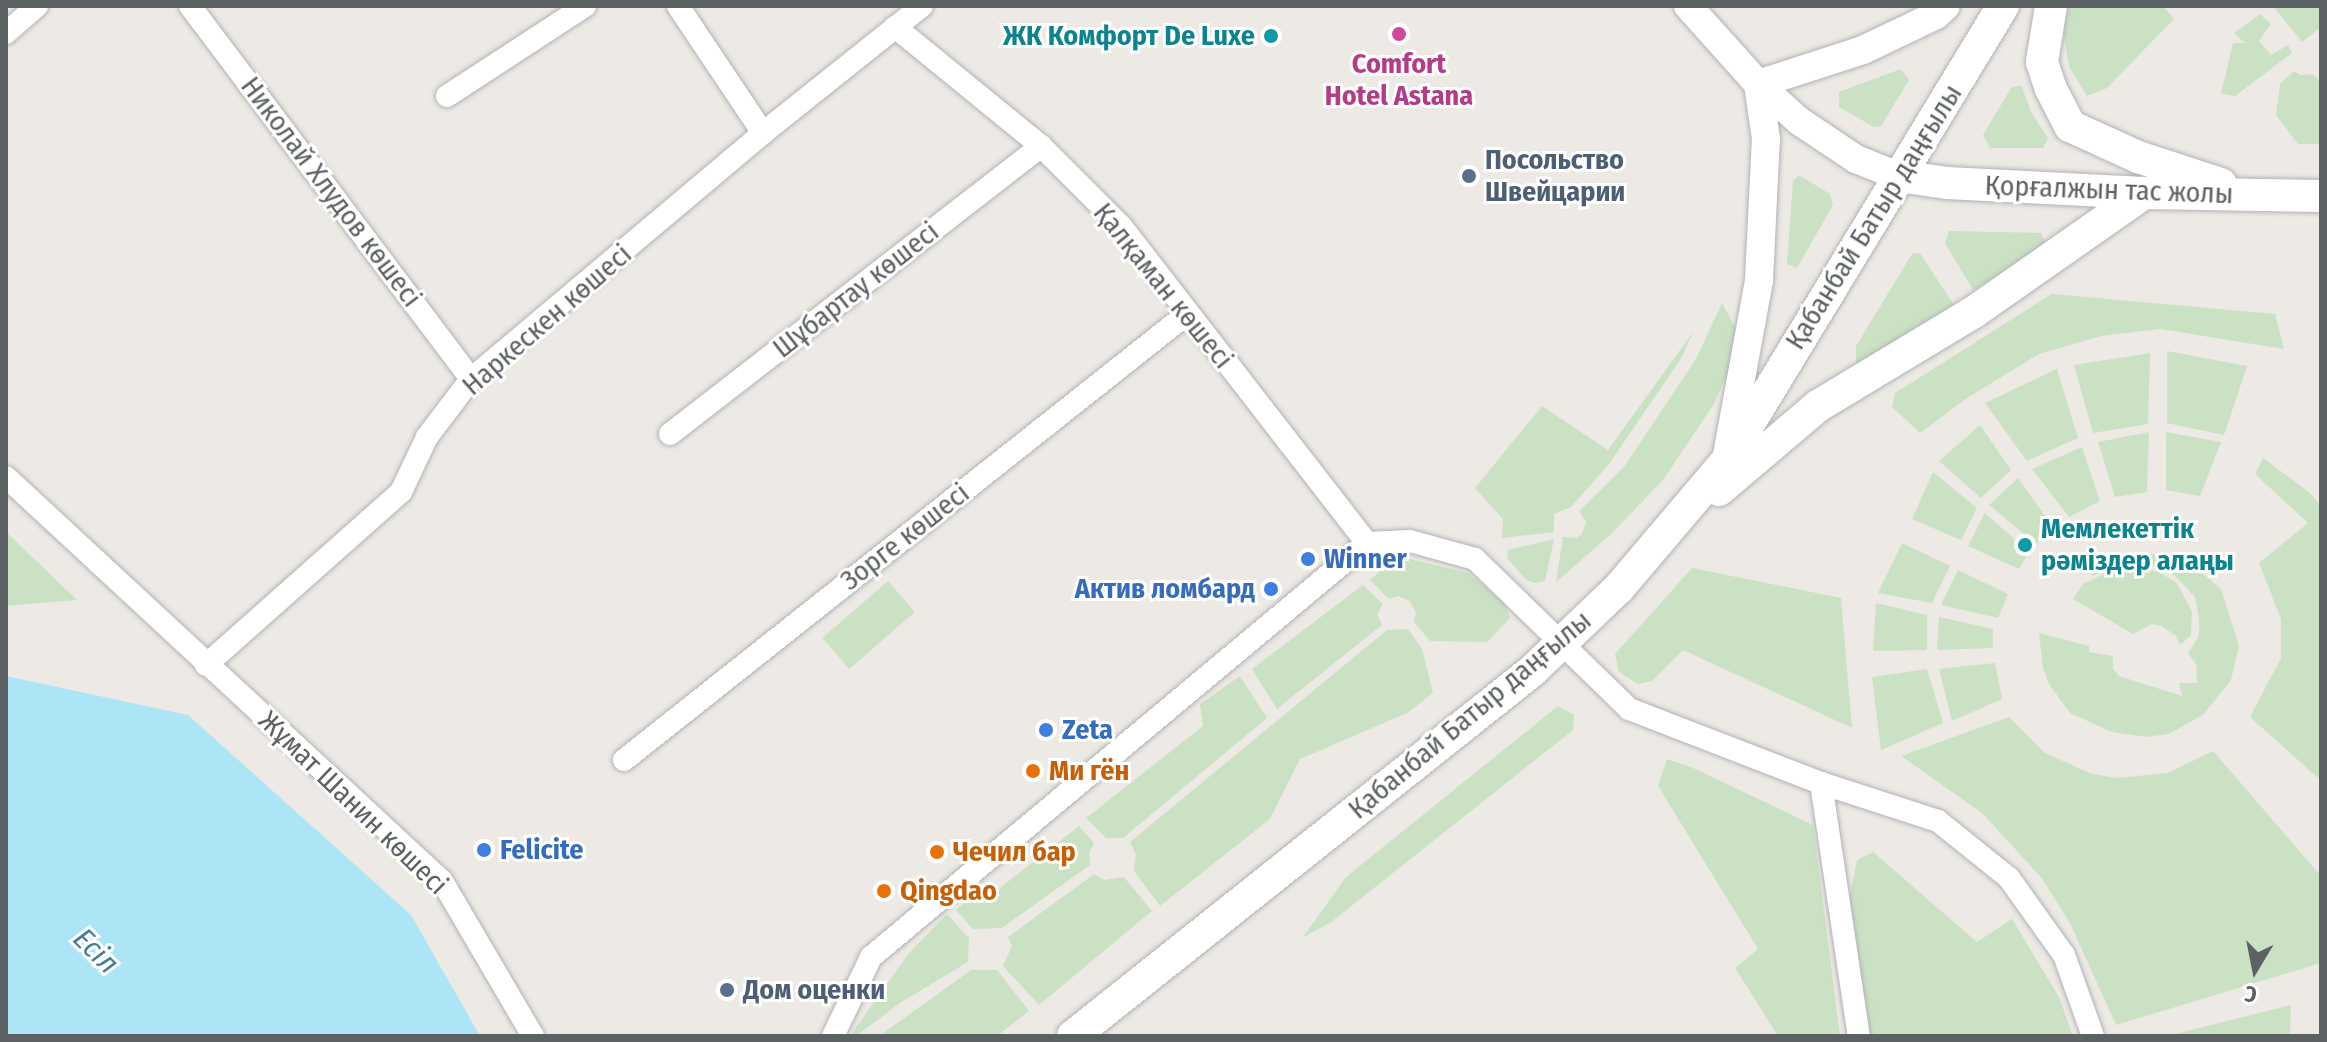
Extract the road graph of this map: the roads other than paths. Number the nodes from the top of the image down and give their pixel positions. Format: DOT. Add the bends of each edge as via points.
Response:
graph roads {
  1 [pos="37,6"];
  2 [pos="190,6"];
  3 [pos="585,6"];
  4 [pos="678,6"];
  5 [pos="922,6"];
  6 [pos="1688,6"];
  7 [pos="1946,6"];
  8 [pos="2003,6"];
  9 [pos="2051,6"];
  10 [pos="895,27"];
  11 [pos="6,33"];
  12 [pos="1758,84"];
  13 [pos="447,96"];
  14 [pos="763,133"];
  15 [pos="1041,146"];
  16 [pos="1898,176"];
  17 [pos="2144,193"];
  18 [pos="2255,195"];
  19 [pos="2321,196"];
  20 [pos="1187,314"];
  21 [pos="471,379"];
  22 [pos="670,434"];
  23 [pos="1725,463"];
  24 [pos="6,477"];
  25 [pos="1661,539"];
  26 [pos="1367,543"];
  27 [pos="1562,642"];
  28 [pos="206,665"];
  29 [pos="624,760"];
  30 [pos="1821,783"];
  31 [pos="533,1036"];
  32 [pos="833,1036"];
  33 [pos="1073,1036"];
  34 [pos="1859,1036"];
  35 [pos="2093,1036"];
  1 -- 11 [label="street"];
  2 -- 21 [label="street, Николай Хлудов көшесі"];
  3 -- 13 [label="street"];
  4 -- 14 [label="street"];
  5 -- 10 [label="street, Наркескен көшесі"];
  6 -- 12 [label="street"];
  7 -- 12 [label="street" via="1863,50"];
  8 -- 16 [label="main road, Қабанбай Батыр даңғылы"];
  9 -- 18 [label="main road" via="2042,62 2070,126 2138,157"];
  10 -- 14 [label="street, Наркескен көшесі"];
  10 -- 15 [label="street, Қалқаман көшесі"];
  12 -- 16 [label="street" via="1829,143"];
  12 -- 23 [label="street" via="1766,139 1759,280"];
  14 -- 21 [label="street, Наркескен көшесі"];
  15 -- 20 [label="street, Қалқаман көшесі" via="1121,226"];
  15 -- 22 [label="street, Шұбартау көшесі"];
  16 -- 17 [label="main road, Қорғалжын тас жолы"];
  16 -- 23 [label="main road, Қабанбай Батыр даңғылы"];
  17 -- 18 [label="main road, Қорғалжын тас жолы"];
  17 -- 25 [label="main road" via="1974,312 1818,406"];
  18 -- 19 [label="main road, Қорғалжын тас жолы"];
  20 -- 26 [label="street, Қалқаман көшесі"];
  20 -- 29 [label="street, Зорге көшесі"];
  21 -- 28 [label="street, Наркескен көшесі" via="427,437 401,492"];
  23 -- 25 [label="main road, Қабанбай Батыр даңғылы"];
  24 -- 28 [label="street, Жұмат Шанин көшесі"];
  25 -- 27 [label="main road, Қабанбай Батыр даңғылы"];
  26 -- 27 [label="street" via="1410,541 1475,559"];
  26 -- 32 [label="street" via="871,957"];
  27 -- 30 [label="street" via="1629,709"];
  27 -- 33 [label="main road, Қабанбай Батыр даңғылы"];
  28 -- 31 [label="street, Жұмат Шанин көшесі" via="442,881"];
  30 -- 34 [label="street"];
  30 -- 35 [label="street" via="1938,821 2009,878 2064,955"];
}
